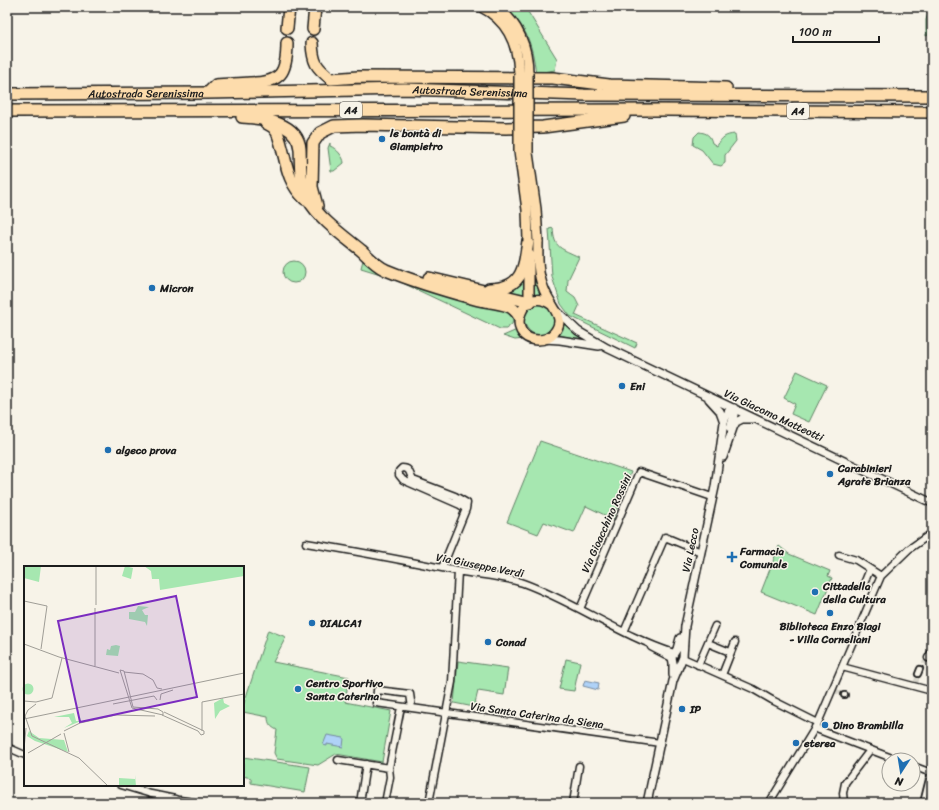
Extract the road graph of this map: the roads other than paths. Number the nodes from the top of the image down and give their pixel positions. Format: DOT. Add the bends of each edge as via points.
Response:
graph roads {
  1 [pos="290,7"];
  2 [pos="314,7"];
  3 [pos="481,7"];
  4 [pos="497,7"];
  5 [pos="287,28"];
  6 [pos="313,29"];
  7 [pos="287,43"];
  8 [pos="312,43"];
  9 [pos="523,73"];
  10 [pos="208,92"];
  11 [pos="7,94"];
  12 [pos="766,95"];
  13 [pos="932,96"];
  14 [pos="664,110"];
  15 [pos="7,111"];
  16 [pos="39,111"];
  17 [pos="932,112"];
  18 [pos="252,117"];
  19 [pos="312,206"];
  20 [pos="321,216"];
  21 [pos="533,241"];
  22 [pos="387,270"];
  23 [pos="470,288"];
  24 [pos="530,302"];
  25 [pos="554,308"];
  26 [pos="519,316"];
  27 [pos="544,339"];
  28 [pos="607,348"];
  29 [pos="699,392"];
  30 [pos="734,408"];
  31 [pos="724,422"];
  32 [pos="762,422"];
  33 [pos="727,444"];
  34 [pos="716,479"];
  35 [pos="712,497"];
  36 [pos="932,503"];
  37 [pos="466,509"];
  38 [pos="932,533"];
  39 [pos="306,543"];
  40 [pos="701,552"];
  41 [pos="839,555"];
  42 [pos="442,568"];
  43 [pos="870,569"];
  44 [pos="458,571"];
  45 [pos="881,576"];
  46 [pos="863,586"];
  47 [pos="580,609"];
  48 [pos="684,626"];
  49 [pos="715,626"];
  50 [pos="624,632"];
  51 [pos="735,642"];
  52 [pos="708,643"];
  53 [pos="932,651"];
  54 [pos="730,652"];
  55 [pos="673,656"];
  56 [pos="682,658"];
  57 [pos="928,658"];
  58 [pos="698,665"];
  59 [pos="842,667"];
  60 [pos="920,668"];
  61 [pos="918,674"];
  62 [pos="722,675"];
  63 [pos="673,681"];
  64 [pos="932,691"];
  65 [pos="401,706"];
  66 [pos="412,708"];
  67 [pos="446,713"];
  68 [pos="816,725"];
  69 [pos="660,743"];
  70 [pos="7,747"];
  71 [pos="870,750"];
  72 [pos="24,754"];
  73 [pos="881,754"];
  74 [pos="338,760"];
  75 [pos="366,764"];
  76 [pos="579,766"];
  77 [pos="389,768"];
  78 [pos="921,769"];
  79 [pos="932,771"];
  80 [pos="124,786"];
  81 [pos="176,799"];
  82 [pos="185,803"];
  83 [pos="200,803"];
  84 [pos="360,803"];
  85 [pos="385,803"];
  86 [pos="429,803"];
  87 [pos="573,803"];
  88 [pos="647,803"];
  89 [pos="769,803"];
  90 [pos="844,803"];
  91 [pos="923,803"];
  1 -- 5 [label="highway"];
  2 -- 6 [label="highway"];
  3 -- 9 [label="main road" via="496,18 510,35"];
  4 -- 9 [label="main road" via="511,20 521,36 527,56"];
  7 -- 10 [label="highway" via="285,64 274,80 216,85"];
  8 -- 12 [label="highway" via="314,63 331,79 553,78 610,85 724,88"];
  9 -- 21 [label="main road, bridge" via="519,151"];
  10 -- 11 [label="highway, Autostrada Serenissima / A4"];
  10 -- 12 [label="highway, Autostrada Serenissima / A4" via="405,89 584,95"];
  12 -- 13 [label="highway, Autostrada Serenissima / A4"];
  14 -- 16 [label="highway, Autostrada Serenissima / A4"];
  14 -- 17 [label="highway, Autostrada Serenissima / A4"];
  14 -- 20 [label="highway" via="543,127 334,126 317,136 312,147 313,191"];
  15 -- 16 [label="highway, Autostrada Serenissima / A4"];
  16 -- 18 [label="highway"];
  18 -- 19 [label="highway" via="276,130 293,186"];
  18 -- 19 [label="highway" via="285,127 297,137 300,148 301,183"];
  19 -- 20 [label="highway"];
  20 -- 22 [label="highway"];
  21 -- 23 [label="highway" via="521,273 513,284 496,289"];
  21 -- 24 [label="main road"];
  21 -- 25 [label="main road" via="540,277"];
  22 -- 23 [label="highway"];
  22 -- 26 [label="highway" via="463,295 506,305"];
  23 -- 24 [label="highway"];
  24 -- 25 [label="main road" via="543,300"];
  24 -- 26 [label="main road" via="522,308"];
  25 -- 27 [label="main road" via="559,320 557,328 552,335"];
  25 -- 28 [label="street, Via Giacomo Matteotti" via="578,331"];
  26 -- 27 [label="main road" via="520,328 526,336 534,340"];
  27 -- 28 [label="street, Via Giacomo Matteotti"];
  28 -- 29 [label="street, Via Giacomo Matteotti"];
  29 -- 30 [label="street, Via Giacomo Matteotti"];
  29 -- 31 [label="street" via="718,407"];
  30 -- 31 [label="street, Via Lecco" via="728,412"];
  30 -- 32 [label="street, Via Giacomo Matteotti"];
  30 -- 33 [label="street, Via Lecco"];
  31 -- 34 [label="street, Via Lecco"];
  32 -- 33 [label="street, Via Lecco" via="746,418 739,420 732,428"];
  32 -- 36 [label="street, Via Giacomo Matteotti"];
  33 -- 34 [label="street, Via Lecco"];
  34 -- 35 [label="street, Via Lecco"];
  35 -- 40 [label="street, Via Lecco"];
  35 -- 47 [label="street, Via Gioacchino Rossini" via="639,472"];
  37 -- 37 [label="street" via="467,503 455,496 414,480 408,469 402,468 400,471 398,475 402,480"];
  37 -- 42 [label="street"];
  38 -- 45 [label="street" via="909,549"];
  39 -- 42 [label="street, Via Giuseppe Verdi"];
  40 -- 48 [label="street, Via Lecco"];
  40 -- 50 [label="street" via="665,537"];
  41 -- 43 [label="street" via="856,560"];
  42 -- 44 [label="street, Via Giuseppe Verdi"];
  43 -- 45 [label="street"];
  43 -- 46 [label="street"];
  44 -- 47 [label="street, Via Giuseppe Verdi" via="521,583"];
  44 -- 67 [label="street" via="452,682"];
  45 -- 59 [label="street"];
  47 -- 50 [label="street, Via Giuseppe Verdi"];
  48 -- 55 [label="street, Via Lecco"];
  48 -- 56 [label="street, Via Lecco"];
  49 -- 52 [label="street"];
  50 -- 55 [label="street, Via Giuseppe Verdi"];
  51 -- 54 [label="street"];
  52 -- 54 [label="street"];
  52 -- 58 [label="street"];
  53 -- 57 [label="street"];
  54 -- 62 [label="street"];
  55 -- 56 [label="street" via="678,651"];
  55 -- 63 [label="street, Via Lecco"];
  56 -- 58 [label="street"];
  56 -- 63 [label="street, Via Lecco"];
  58 -- 62 [label="street"];
  59 -- 64 [label="street"];
  59 -- 68 [label="street" via="834,691"];
  60 -- 61 [label="street"];
  62 -- 68 [label="street" via="753,689"];
  63 -- 69 [label="street, Via Lecco"];
  65 -- 66 [label="street, Via Santa Caterina da Siena"];
  65 -- 66 [label="street, Via Santa Caterina da Siena" via="376,703 377,690 410,694"];
  65 -- 77 [label="street"];
  66 -- 67 [label="street, Via Santa Caterina da Siena"];
  67 -- 69 [label="street, Via Santa Caterina da Siena"];
  67 -- 86 [label="street"];
  68 -- 71 [label="street"];
  68 -- 89 [label="street"];
  69 -- 88 [label="street, Via Lecco"];
  70 -- 72 [label="street"];
  71 -- 73 [label="street"];
  71 -- 90 [label="street" via="845,783"];
  74 -- 75 [label="street"];
  75 -- 77 [label="street"];
  75 -- 84 [label="street"];
  76 -- 87 [label="street"];
  77 -- 85 [label="street" via="390,777"];
  78 -- 79 [label="street"];
  79 -- 91 [label="street"];
  80 -- 81 [label="street"];
  81 -- 82 [label="street"];
  81 -- 83 [label="street"];
}
